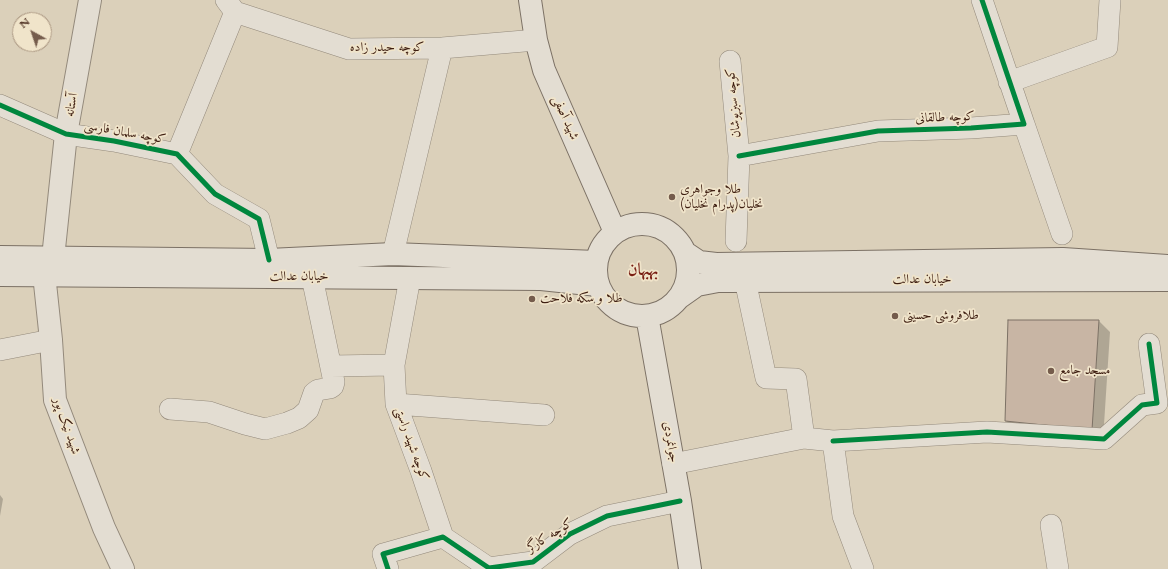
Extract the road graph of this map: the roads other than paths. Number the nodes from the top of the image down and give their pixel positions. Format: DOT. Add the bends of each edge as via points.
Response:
graph roads {
  1 [pos="90,0"];
  2 [pos="530,0"];
  3 [pos="982,0"];
  4 [pos="1110,0"];
  5 [pos="230,6"];
  6 [pos="536,40"];
  7 [pos="442,48"];
  8 [pos="730,61"];
  9 [pos="1009,82"];
  10 [pos="0,105"];
  11 [pos="1024,124"];
  12 [pos="66,134"];
  13 [pos="177,154"];
  14 [pos="739,156"];
  15 [pos="615,232"];
  16 [pos="1062,234"];
  17 [pos="736,241"];
  18 [pos="393,254"];
  19 [pos="686,254"];
  20 [pos="0,257"];
  21 [pos="269,260"];
  22 [pos="596,262"];
  23 [pos="48,266"];
  24 [pos="1168,266"];
  25 [pos="0,275"];
  26 [pos="312,277"];
  27 [pos="410,278"];
  28 [pos="745,280"];
  29 [pos="1168,280"];
  30 [pos="598,285"];
  31 [pos="680,297"];
  32 [pos="647,316"];
  33 [pos="51,340"];
  34 [pos="1149,344"];
  35 [pos="0,350"];
  36 [pos="394,365"];
  37 [pos="331,366"];
  38 [pos="396,404"];
  39 [pos="170,409"];
  40 [pos="544,415"];
  41 [pos="804,438"];
  42 [pos="833,441"];
  43 [pos="673,464"];
  44 [pos="680,501"];
  45 [pos="1051,525"];
  46 [pos="443,538"];
  47 [pos="124,569"];
  48 [pos="388,569"];
  49 [pos="690,569"];
  50 [pos="863,569"];
  51 [pos="1058,569"];
  1 -- 12 [label="main road, آستانه"];
  2 -- 6 [label="main road, شهید آصفی"];
  3 -- 9 [label="street"];
  4 -- 9 [label="street" via="1107,47"];
  5 -- 7 [label="street, کوچه حیدر زاده" via="348,49"];
  5 -- 13 [label="street"];
  6 -- 7 [label="street, کوچه حیدر زاده"];
  6 -- 15 [label="main road, شهید آصفی" via="544,70"];
  7 -- 18 [label="street"];
  8 -- 14 [label="street, کوچه سبزپوشان"];
  9 -- 11 [label="street"];
  10 -- 12 [label="street, کوچه سلمان فارسی"];
  11 -- 14 [label="street, کوچه طالقانی" via="878,131"];
  11 -- 16 [label="street"];
  12 -- 13 [label="street, کوچه سلمان فارسی"];
  12 -- 23 [label="main road, آستانه"];
  13 -- 21 [label="street, کوچه سلمان فارسی" via="215,194 259,219"];
  14 -- 17 [label="street, کوچه سبزپوشان"];
  15 -- 19 [label="main road" via="628,225 656,225 669,231 680,241"];
  15 -- 22 [label="main road" via="606,240"];
  18 -- 21 [label="main road, خیابان عدالت"];
  18 -- 22 [label="main road, خیابان عدالت"];
  19 -- 24 [label="main road, خیابان عدالت" via="699,262 716,264 1063,259"];
  19 -- 31 [label="main road" via="689,268 687,284"];
  20 -- 23 [label="main road, خیابان عدالت"];
  21 -- 23 [label="main road, خیابان عدالت"];
  22 -- 30 [label="main road"];
  23 -- 25 [label="main road, خیابان عدالت"];
  23 -- 26 [label="main road, خیابان عدالت"];
  23 -- 33 [label="main road, شهید نیک پور"];
  26 -- 27 [label="main road, خیابان عدالت"];
  26 -- 37 [label="street"];
  27 -- 30 [label="main road, خیابان عدالت" via="541,280"];
  27 -- 36 [label="street, کوچه شهید راستی"];
  28 -- 29 [label="main road, خیابان عدالت"];
  28 -- 31 [label="main road, خیابان عدالت" via="718,280 697,285"];
  28 -- 41 [label="street" via="766,378 796,379"];
  30 -- 32 [label="main road" via="605,298 617,309 631,315"];
  31 -- 32 [label="main road" via="660,313"];
  32 -- 43 [label="main road, جوانمردی"];
  33 -- 35 [label="street"];
  33 -- 47 [label="main road, شهید نیک پور" via="55,400 104,528"];
  34 -- 42 [label="street" via="1157,403 1142,405 1104,439 987,432"];
  36 -- 37 [label="street"];
  36 -- 38 [label="street, کوچه شهید راستی"];
  37 -- 39 [label="street" via="333,386 318,390 308,410 299,418 265,429 209,412"];
  38 -- 40 [label="street"];
  38 -- 46 [label="street, کوچه شهید راستی"];
  41 -- 42 [label="street"];
  41 -- 43 [label="street"];
  42 -- 50 [label="street" via="843,516"];
  43 -- 44 [label="main road, جوانمردی"];
  44 -- 46 [label="street, کوچه کارگر" via="607,516 570,534 533,562 489,568"];
  44 -- 49 [label="main road, جوانمردی"];
  45 -- 51 [label="street"];
  46 -- 48 [label="street" via="383,554"];
}
